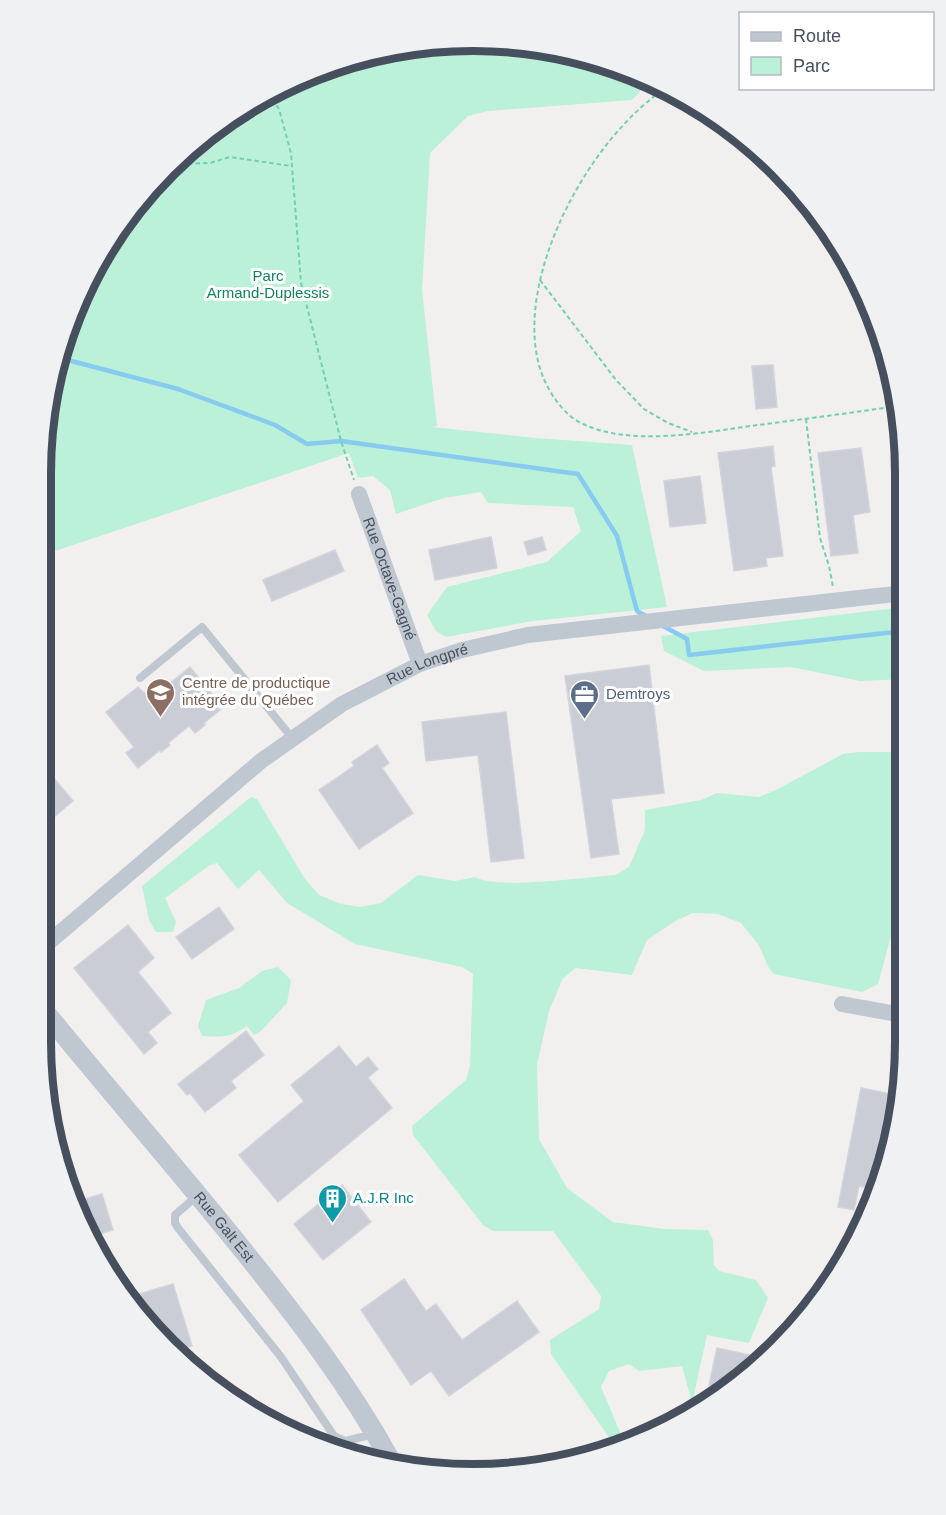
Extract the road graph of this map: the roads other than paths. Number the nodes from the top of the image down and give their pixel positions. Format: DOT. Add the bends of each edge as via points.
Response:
graph roads {
  1 [pos="359,494"];
  2 [pos="895,594"];
  3 [pos="420,664"];
  4 [pos="140,678"];
  5 [pos="293,739"];
  6 [pos="51,940"];
  7 [pos="842,1004"];
  8 [pos="895,1014"];
  9 [pos="51,1019"];
  10 [pos="198,1195"];
  11 [pos="376,1434"];
  12 [pos="388,1455"];
  1 -- 3 [label="street, Rue Octave-Gagné"];
  2 -- 3 [label="street, Rue Longpré" via="528,635"];
  3 -- 5 [label="street, Rue Longpré" via="342,704"];
  4 -- 5 [label="lane" via="202,627"];
  5 -- 6 [label="street, Rue Longpré" via="261,761"];
  7 -- 8 [label="street"];
  9 -- 10 [label="street, Rue Galt Est"];
  10 -- 11 [label="street, Rue Galt Est" via="299,1320"];
  10 -- 11 [label="lane" via="175,1215 178,1228 281,1357 334,1436 345,1441"];
  11 -- 12 [label="street, Rue Galt Est"];
}
